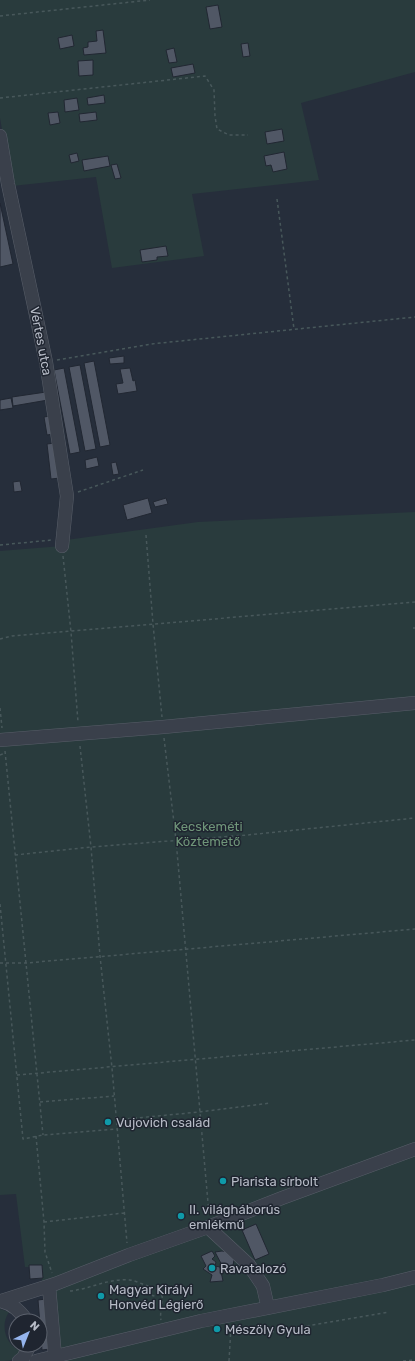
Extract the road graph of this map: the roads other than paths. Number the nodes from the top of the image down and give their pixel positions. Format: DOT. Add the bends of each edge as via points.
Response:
graph roads {
  1 [pos="0,136"];
  2 [pos="62,546"];
  3 [pos="415,704"];
  4 [pos="1,740"];
  5 [pos="415,1149"];
  6 [pos="209,1227"];
  7 [pos="415,1277"];
  8 [pos="49,1286"];
  9 [pos="0,1301"];
  10 [pos="268,1308"];
  11 [pos="21,1313"];
  12 [pos="26,1353"];
  13 [pos="52,1357"];
  14 [pos="19,1361"];
  15 [pos="36,1361"];
  1 -- 2 [label="street, Vértes utca" via="46,362 67,496"];
  3 -- 4 [label="street"];
  5 -- 6 [label="street"];
  6 -- 8 [label="street"];
  6 -- 10 [label="street" via="249,1264 263,1286"];
  7 -- 10 [label="street"];
  8 -- 9 [label="street"];
  8 -- 13 [label="street"];
  9 -- 11 [label="street" via="13,1306"];
  10 -- 13 [label="street"];
  12 -- 14 [label="street"];
  13 -- 15 [label="street"];
}
